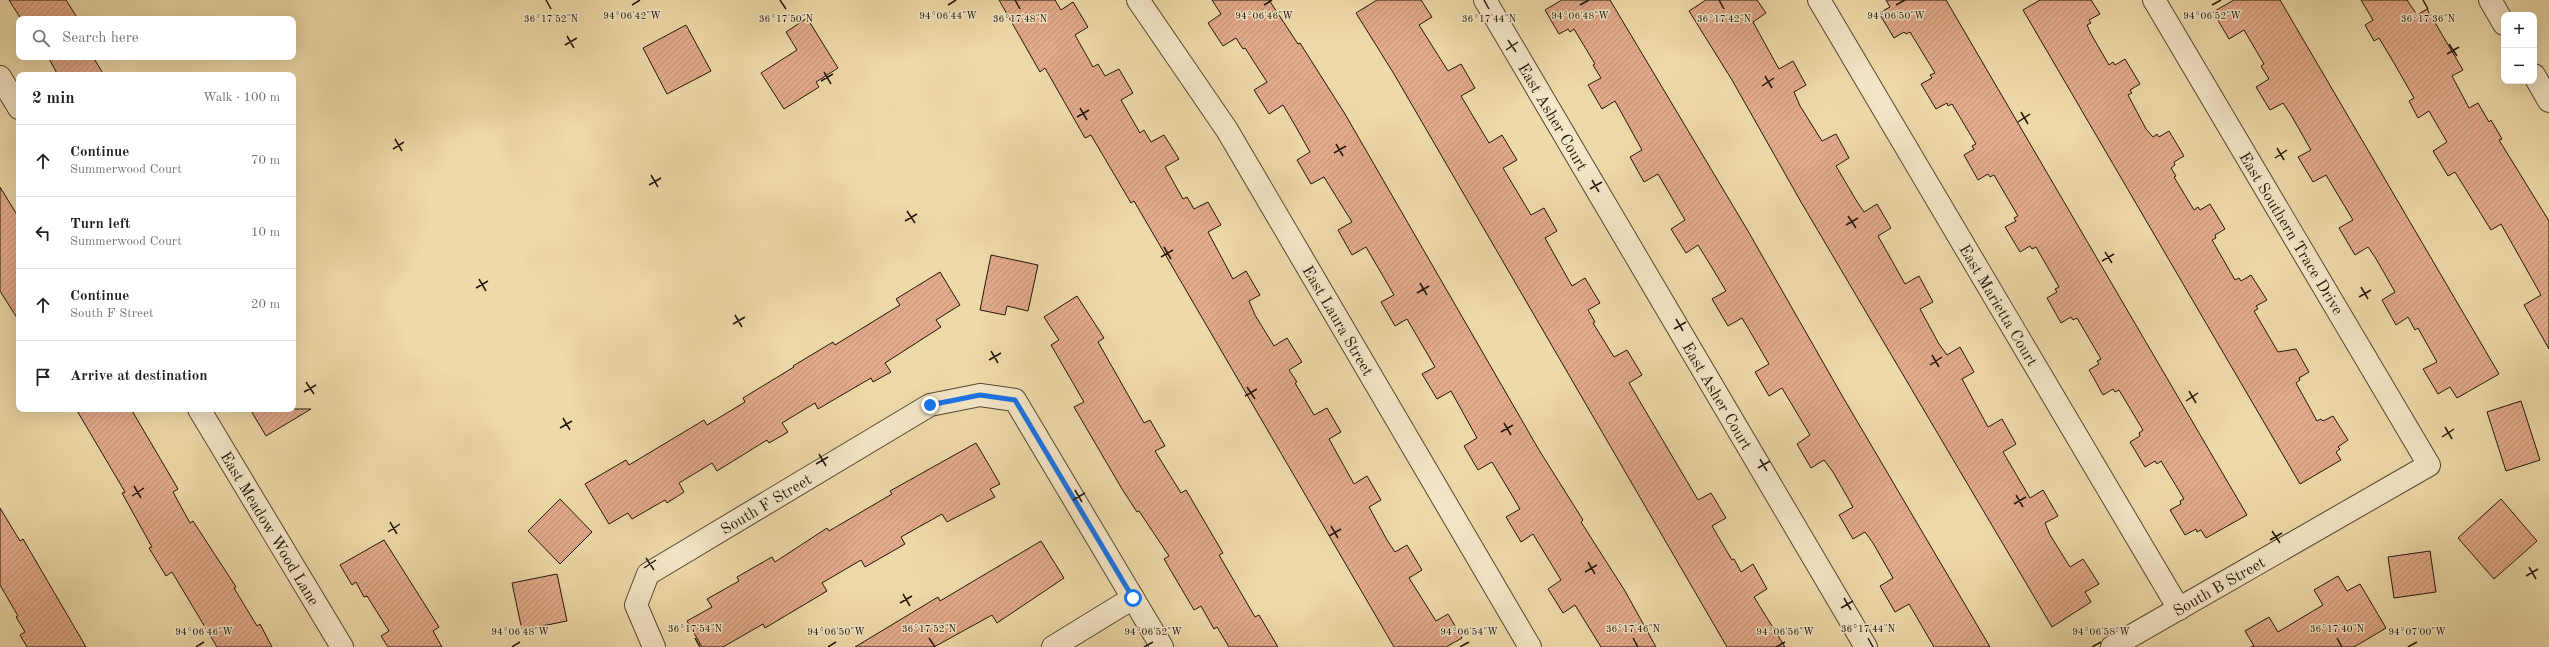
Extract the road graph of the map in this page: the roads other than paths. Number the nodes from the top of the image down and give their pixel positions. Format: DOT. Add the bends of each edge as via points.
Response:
graph roads {
  1 [pos="1138,0"];
  2 [pos="1485,0"];
  3 [pos="1819,0"];
  4 [pos="2154,0"];
  5 [pos="2490,0"];
  6 [pos="2501,19"];
  7 [pos="0,77"];
  8 [pos="2537,80"];
  9 [pos="2549,101"];
  10 [pos="16,103"];
  11 [pos="201,412"];
  12 [pos="2429,466"];
  13 [pos="1133,598"];
  14 [pos="2179,609"];
  15 [pos="342,647"];
  16 [pos="654,647"];
  17 [pos="1053,647"];
  18 [pos="1162,647"];
  19 [pos="1530,647"];
  20 [pos="1866,647"];
  21 [pos="2112,647"];
  1 -- 19 [label="street, East Laura Street" via="1227,130"];
  2 -- 20 [label="street, East Asher Court"];
  3 -- 14 [label="street, East Marietta Court"];
  4 -- 12 [label="street, East Southern Trace Drive"];
  5 -- 6 [label="street"];
  7 -- 10 [label="street"];
  8 -- 9 [label="street"];
  11 -- 15 [label="street, East Meadow Wood Lane"];
  12 -- 14 [label="street, South B Street"];
  13 -- 16 [label="street, South F Street" via="1015,400 980,395 930,405 648,574 636,606"];
  13 -- 17 [label="street"];
  13 -- 18 [label="street"];
  14 -- 21 [label="street, South B Street"];
}
